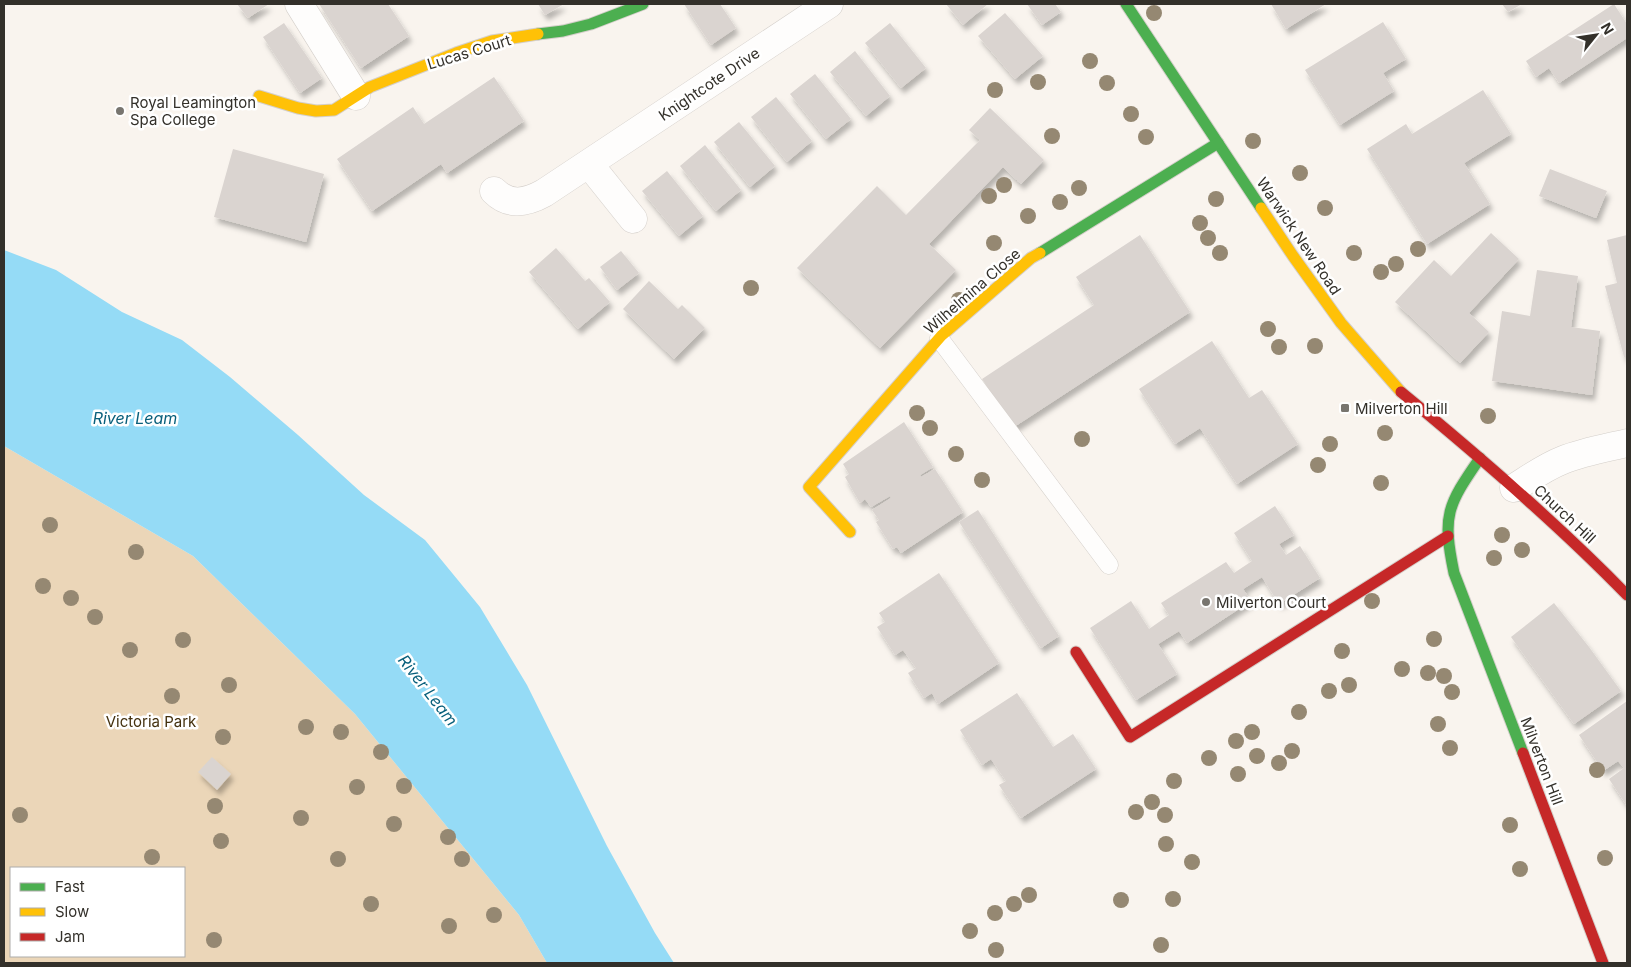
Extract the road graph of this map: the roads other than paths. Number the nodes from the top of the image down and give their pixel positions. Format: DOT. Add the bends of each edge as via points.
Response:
graph roads {
  1 [pos="299,4"];
  2 [pos="642,4"];
  3 [pos="829,4"];
  4 [pos="1126,4"];
  5 [pos="260,96"];
  6 [pos="356,96"];
  7 [pos="1218,142"];
  8 [pos="589,164"];
  9 [pos="494,191"];
  10 [pos="633,219"];
  11 [pos="939,338"];
  12 [pos="1627,443"];
  13 [pos="1480,458"];
  14 [pos="1514,488"];
  15 [pos="850,532"];
  16 [pos="1448,536"];
  17 [pos="1109,565"];
  18 [pos="1627,596"];
  19 [pos="1076,652"];
  20 [pos="1603,963"];
  1 -- 6 [label="street"];
  2 -- 6 [label="street, Lucas Court" via="563,31 492,41 386,79"];
  3 -- 8 [label="street, Knightcote Drive"];
  4 -- 7 [label="street, Warwick New Road"];
  5 -- 6 [label="street, Lucas Court" via="316,111 334,110"];
  7 -- 11 [label="street, Wilhelmina Close" via="1031,258"];
  7 -- 13 [label="street, Warwick New Road" via="1346,329 1396,388"];
  8 -- 9 [label="street, Knightcote Drive" via="529,200 506,200"];
  8 -- 10 [label="street"];
  11 -- 15 [label="street, Wilhelmina Close" via="809,487"];
  11 -- 17 [label="lane"];
  12 -- 14 [label="street" via="1562,461"];
  13 -- 14 [label="street, Church Hill"];
  13 -- 16 [label="street, Milverton Hill" via="1453,499 1449,509"];
  14 -- 18 [label="street, Church Hill" via="1565,533"];
  16 -- 19 [label="street" via="1130,737"];
  16 -- 20 [label="street, Milverton Hill" via="1461,594"];
}
